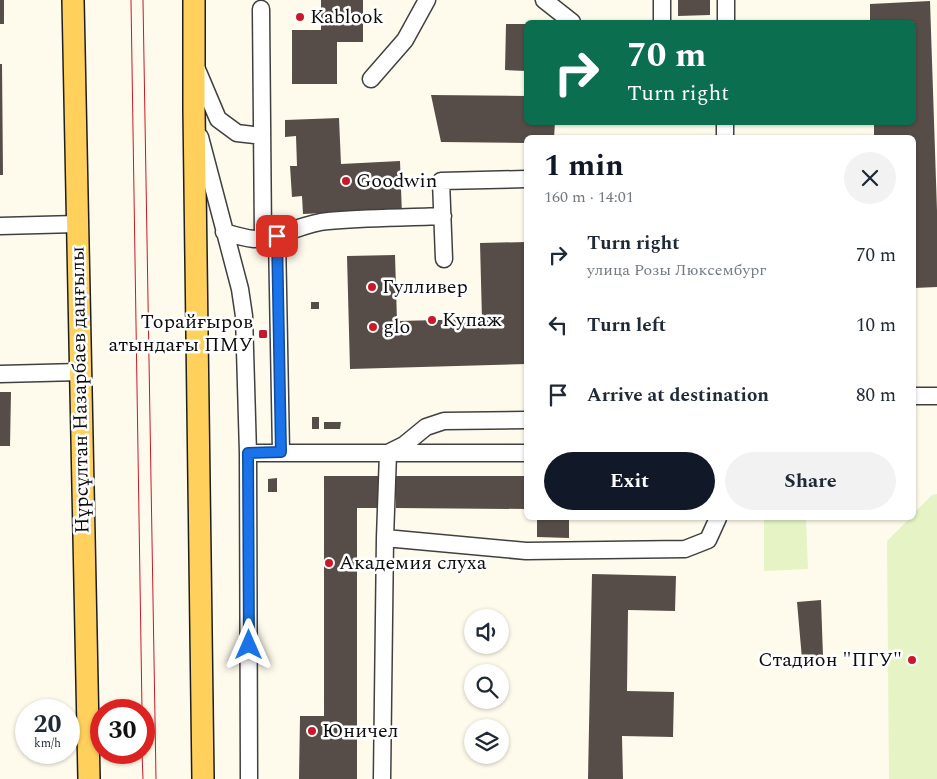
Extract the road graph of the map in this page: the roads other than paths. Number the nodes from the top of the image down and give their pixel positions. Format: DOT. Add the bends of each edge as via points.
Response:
graph roads {
  1 [pos="72,0"];
  2 [pos="194,0"];
  3 [pos="427,0"];
  4 [pos="544,0"];
  5 [pos="662,0"];
  6 [pos="726,0"];
  7 [pos="261,10"];
  8 [pos="569,20"];
  9 [pos="662,20"];
  10 [pos="726,20"];
  11 [pos="194,63"];
  12 [pos="371,79"];
  13 [pos="194,110"];
  14 [pos="262,136"];
  15 [pos="524,178"];
  16 [pos="442,216"];
  17 [pos="77,224"];
  18 [pos="0,226"];
  19 [pos="224,232"];
  20 [pos="270,237"];
  21 [pos="444,259"];
  22 [pos="80,372"];
  23 [pos="0,374"];
  24 [pos="916,396"];
  25 [pos="937,396"];
  26 [pos="524,420"];
  27 [pos="281,452"];
  28 [pos="248,453"];
  29 [pos="388,453"];
  30 [pos="524,453"];
  31 [pos="717,520"];
  32 [pos="385,538"];
  33 [pos="89,779"];
  34 [pos="203,779"];
  35 [pos="249,779"];
  36 [pos="382,779"];
  1 -- 17 [label="main road, Нұрсұлтан Назарбаев даңғылы"];
  2 -- 11 [label="main road"];
  3 -- 12 [label="street" via="405,40"];
  4 -- 8 [label="street"];
  5 -- 9 [label="street"];
  6 -- 10 [label="street"];
  7 -- 14 [label="street"];
  11 -- 13 [label="main road"];
  11 -- 14 [label="street" via="218,119 237,133"];
  13 -- 19 [label="street"];
  13 -- 34 [label="main road"];
  14 -- 20 [label="street"];
  15 -- 16 [label="street" via="441,181"];
  16 -- 20 [label="street" via="330,220 298,226"];
  16 -- 21 [label="street"];
  17 -- 18 [label="street"];
  17 -- 22 [label="main road, Нұрсұлтан Назарбаев даңғылы"];
  19 -- 20 [label="street" via="244,237"];
  19 -- 28 [label="street" via="244,316"];
  20 -- 27 [label="street"];
  22 -- 23 [label="street"];
  22 -- 33 [label="main road, Нұрсұлтан Назарбаев даңғылы"];
  24 -- 25 [label="street"];
  26 -- 29 [label="street" via="444,421 426,427"];
  27 -- 28 [label="street"];
  27 -- 29 [label="street"];
  28 -- 35 [label="street"];
  29 -- 30 [label="street"];
  29 -- 32 [label="street"];
  31 -- 32 [label="street" via="708,540 685,549 526,551"];
  32 -- 36 [label="street"];
}
